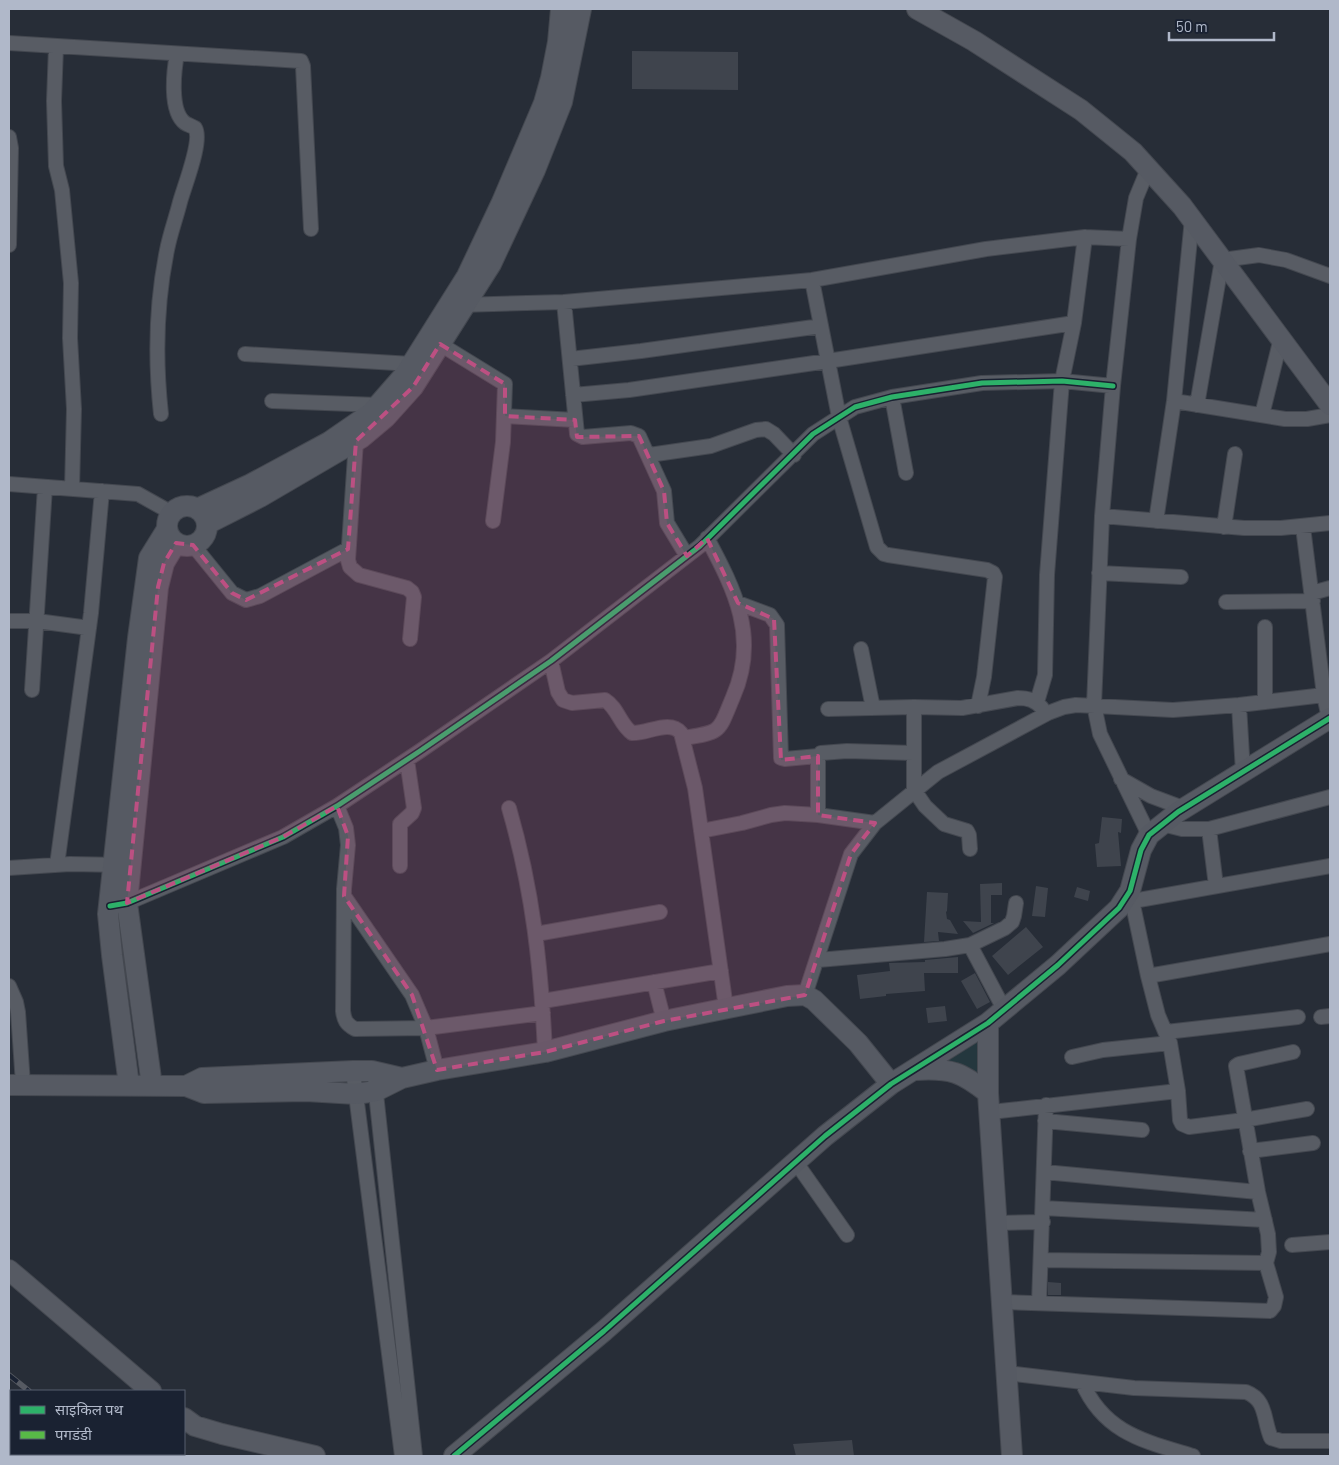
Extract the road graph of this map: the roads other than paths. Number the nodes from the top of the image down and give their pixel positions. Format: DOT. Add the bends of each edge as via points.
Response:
graph roads {
  1 [pos="561,9"];
  2 [pos="581,9"];
  3 [pos="918,9"];
  4 [pos="9,43"];
  5 [pos="56,47"];
  6 [pos="176,54"];
  7 [pos="555,95"];
  8 [pos="9,137"];
  9 [pos="1148,169"];
  10 [pos="1192,220"];
  11 [pos="311,229"];
  12 [pos="1085,237"];
  13 [pos="1129,239"];
  14 [pos="9,245"];
  15 [pos="1222,260"];
  16 [pos="1330,276"];
  17 [pos="812,280"];
  18 [pos="564,302"];
  19 [pos="457,305"];
  20 [pos="1074,323"];
  21 [pos="821,326"];
  22 [pos="1281,338"];
  23 [pos="440,344"];
  24 [pos="245,354"];
  25 [pos="570,359"];
  26 [pos="828,361"];
  27 [pos="412,364"];
  28 [pos="1062,381"];
  29 [pos="1113,386"];
  30 [pos="573,395"];
  31 [pos="892,397"];
  32 [pos="272,401"];
  33 [pos="1174,401"];
  34 [pos="378,405"];
  35 [pos="1198,405"];
  36 [pos="1330,405"];
  37 [pos="161,414"];
  38 [pos="1262,415"];
  39 [pos="1330,415"];
  40 [pos="505,416"];
  41 [pos="839,417"];
  42 [pos="575,420"];
  43 [pos="356,441"];
  44 [pos="1235,454"];
  45 [pos="649,455"];
  46 [pos="794,455"];
  47 [pos="906,473"];
  48 [pos="9,484"];
  49 [pos="45,487"];
  50 [pos="72,489"];
  51 [pos="102,490"];
  52 [pos="202,516"];
  53 [pos="1102,516"];
  54 [pos="493,521"];
  55 [pos="1156,521"];
  56 [pos="1330,523"];
  57 [pos="1224,527"];
  58 [pos="1303,527"];
  59 [pos="177,532"];
  60 [pos="707,538"];
  61 [pos="348,549"];
  62 [pos="687,556"];
  63 [pos="1099,573"];
  64 [pos="1181,577"];
  65 [pos="1330,588"];
  66 [pos="1312,597"];
  67 [pos="1226,602"];
  68 [pos="738,603"];
  69 [pos="9,621"];
  70 [pos="37,621"];
  71 [pos="1265,627"];
  72 [pos="88,628"];
  73 [pos="410,638"];
  74 [pos="861,649"];
  75 [pos="551,661"];
  76 [pos="32,690"];
  77 [pos="1324,695"];
  78 [pos="1037,702"];
  79 [pos="1265,702"];
  80 [pos="1094,705"];
  81 [pos="1239,705"];
  82 [pos="978,706"];
  83 [pos="914,707"];
  84 [pos="873,708"];
  85 [pos="828,709"];
  86 [pos="1048,713"];
  87 [pos="1330,720"];
  88 [pos="682,738"];
  89 [pos="914,753"];
  90 [pos="818,756"];
  91 [pos="407,760"];
  92 [pos="1244,772"];
  93 [pos="1121,778"];
  94 [pos="914,790"];
  95 [pos="1330,797"];
  96 [pos="337,806"];
  97 [pos="509,808"];
  98 [pos="1183,808"];
  99 [pos="818,814"];
  100 [pos="875,823"];
  101 [pos="1155,829"];
  102 [pos="1209,829"];
  103 [pos="701,831"];
  104 [pos="970,849"];
  105 [pos="58,865"];
  106 [pos="121,865"];
  107 [pos="400,866"];
  108 [pos="1330,866"];
  109 [pos="9,868"];
  110 [pos="1216,886"];
  111 [pos="344,896"];
  112 [pos="1132,896"];
  113 [pos="1016,902"];
  114 [pos="118,905"];
  115 [pos="660,912"];
  116 [pos="536,934"];
  117 [pos="1330,944"];
  118 [pos="970,945"];
  119 [pos="818,960"];
  120 [pos="721,971"];
  121 [pos="1148,976"];
  122 [pos="654,982"];
  123 [pos="9,986"];
  124 [pos="805,994"];
  125 [pos="543,1007"];
  126 [pos="726,1008"];
  127 [pos="1005,1011"];
  128 [pos="1298,1017"];
  129 [pos="664,1021"];
  130 [pos="988,1023"];
  131 [pos="426,1028"];
  132 [pos="1168,1038"];
  133 [pos="545,1052"];
  134 [pos="1293,1052"];
  135 [pos="1072,1057"];
  136 [pos="437,1070"];
  137 [pos="914,1070"];
  138 [pos="363,1071"];
  139 [pos="402,1078"];
  140 [pos="16,1084"];
  141 [pos="891,1084"];
  142 [pos="129,1085"];
  143 [pos="152,1086"];
  144 [pos="186,1086"];
  145 [pos="376,1091"];
  146 [pos="1178,1091"];
  147 [pos="356,1094"];
  148 [pos="990,1102"];
  149 [pos="1046,1106"];
  150 [pos="1307,1109"];
  151 [pos="1244,1120"];
  152 [pos="1045,1121"];
  153 [pos="1142,1130"];
  154 [pos="1313,1143"];
  155 [pos="1250,1150"];
  156 [pos="795,1161"];
  157 [pos="1044,1172"];
  158 [pos="1258,1192"];
  159 [pos="1043,1208"];
  160 [pos="1265,1220"];
  161 [pos="1042,1222"];
  162 [pos="997,1223"];
  163 [pos="847,1235"];
  164 [pos="1330,1242"];
  165 [pos="1292,1244"];
  166 [pos="1041,1260"];
  167 [pos="1266,1263"];
  168 [pos="9,1270"];
  169 [pos="1003,1302"];
  170 [pos="1039,1303"];
  171 [pos="1006,1373"];
  172 [pos="1082,1382"];
  173 [pos="150,1390"];
  174 [pos="185,1419"];
  175 [pos="1330,1441"];
  176 [pos="315,1456"];
  177 [pos="402,1456"];
  178 [pos="415,1456"];
  179 [pos="454,1456"];
  180 [pos="1012,1456"];
  181 [pos="1192,1456"];
  1 -- 7 [label="street"];
  2 -- 7 [label="street"];
  3 -- 9 [label="street" via="1081,110 1133,152"];
  4 -- 5 [label="street"];
  5 -- 6 [label="street"];
  5 -- 50 [label="street" via="56,166 62,190 71,275"];
  6 -- 11 [label="street" via="301,61"];
  6 -- 37 [label="street" via="173,85 176,105 184,123 195,128 198,134 167,249 158,314 157,376"];
  7 -- 19 [label="street" via="466,276"];
  8 -- 14 [label="street"];
  9 -- 10 [label="street"];
  9 -- 13 [label="street" via="1136,198"];
  10 -- 15 [label="street"];
  10 -- 33 [label="street"];
  12 -- 13 [label="street"];
  12 -- 17 [label="street" via="986,249"];
  12 -- 20 [label="street"];
  13 -- 29 [label="street"];
  15 -- 16 [label="street" via="1259,254"];
  15 -- 22 [label="street"];
  15 -- 35 [label="street"];
  17 -- 18 [label="street"];
  17 -- 21 [label="street"];
  18 -- 19 [label="street"];
  18 -- 25 [label="street"];
  19 -- 23 [label="street"];
  19 -- 27 [label="street"];
  20 -- 26 [label="street"];
  20 -- 28 [label="street"];
  21 -- 25 [label="street"];
  21 -- 26 [label="street"];
  22 -- 36 [label="street"];
  22 -- 38 [label="street"];
  23 -- 40 [label="street" via="506,384"];
  23 -- 43 [label="street" via="413,387 386,417"];
  24 -- 27 [label="street"];
  25 -- 30 [label="street"];
  26 -- 30 [label="street"];
  26 -- 41 [label="street"];
  27 -- 34 [label="street"];
  28 -- 29 [label="street"];
  28 -- 31 [label="street" via="982,383"];
  28 -- 78 [label="street" via="1047,575 1045,675"];
  29 -- 53 [label="street"];
  30 -- 42 [label="street"];
  31 -- 41 [label="street" via="855,408"];
  31 -- 47 [label="street"];
  32 -- 34 [label="street"];
  33 -- 35 [label="street"];
  33 -- 55 [label="street"];
  34 -- 52 [label="street" via="329,442 251,484"];
  35 -- 38 [label="street"];
  38 -- 39 [label="street" via="1307,419"];
  40 -- 42 [label="street"];
  40 -- 54 [label="street"];
  41 -- 46 [label="street" via="813,434"];
  41 -- 82 [label="street" via="874,539 881,551 888,555 987,570 995,577"];
  42 -- 45 [label="street" via="576,432 580,436 637,434"];
  43 -- 52 [label="street" via="260,497"];
  43 -- 61 [label="street"];
  44 -- 57 [label="street"];
  45 -- 46 [label="street" via="711,446 761,429 770,430"];
  45 -- 62 [label="street" via="664,491 668,523"];
  46 -- 60 [label="street"];
  48 -- 49 [label="street"];
  49 -- 50 [label="street"];
  49 -- 70 [label="street"];
  50 -- 51 [label="street"];
  51 -- 59 [label="street" via="138,494"];
  51 -- 72 [label="street"];
  52 -- 59 [label="street" via="186,506 180,507"];
  52 -- 59 [label="street" via="206,534 202,540"];
  53 -- 55 [label="street"];
  53 -- 63 [label="street"];
  55 -- 57 [label="street"];
  56 -- 58 [label="street"];
  57 -- 58 [label="street"];
  58 -- 66 [label="street"];
  59 -- 61 [label="street" via="232,593 246,600 260,596"];
  59 -- 106 [label="street" via="158,587"];
  60 -- 62 [label="street"];
  60 -- 68 [label="street"];
  61 -- 73 [label="street" via="348,560 359,575 412,592"];
  62 -- 75 [label="street"];
  63 -- 64 [label="street"];
  63 -- 80 [label="street"];
  65 -- 66 [label="street"];
  66 -- 67 [label="street"];
  66 -- 77 [label="street"];
  68 -- 88 [label="street" via="745,653 738,685 716,731"];
  68 -- 90 [label="street" via="770,615 777,625 781,758"];
  69 -- 70 [label="street"];
  70 -- 72 [label="street"];
  70 -- 76 [label="street"];
  71 -- 79 [label="street"];
  72 -- 105 [label="street"];
  74 -- 84 [label="street"];
  75 -- 88 [label="street" via="563,700 572,703 605,700 632,733 669,726 678,729"];
  75 -- 91 [label="street"];
  77 -- 79 [label="street"];
  77 -- 87 [label="street"];
  78 -- 82 [label="street" via="1018,698"];
  78 -- 86 [label="street"];
  79 -- 81 [label="street"];
  80 -- 81 [label="street" via="1173,710"];
  80 -- 86 [label="street" via="1064,707"];
  80 -- 93 [label="street" via="1100,734"];
  81 -- 92 [label="street"];
  82 -- 83 [label="street"];
  83 -- 84 [label="street"];
  83 -- 89 [label="street"];
  84 -- 85 [label="street"];
  86 -- 94 [label="street" via="952,763"];
  87 -- 92 [label="street"];
  88 -- 103 [label="street" via="695,788"];
  89 -- 90 [label="street" via="847,751 825,752"];
  89 -- 94 [label="street"];
  90 -- 99 [label="street"];
  91 -- 96 [label="street"];
  91 -- 107 [label="street" via="414,808 400,824"];
  92 -- 98 [label="street"];
  93 -- 98 [label="street" via="1151,796"];
  93 -- 101 [label="street"];
  94 -- 100 [label="street"];
  94 -- 104 [label="street" via="944,824 966,831"];
  95 -- 102 [label="street"];
  96 -- 111 [label="street" via="348,836"];
  96 -- 114 [label="street" via="283,837"];
  97 -- 116 [label="street" via="528,881"];
  98 -- 101 [label="street"];
  99 -- 100 [label="street"];
  99 -- 103 [label="street" via="770,815"];
  100 -- 119 [label="street" via="851,854 844,870"];
  101 -- 102 [label="street"];
  101 -- 112 [label="street" via="1141,850"];
  102 -- 110 [label="street"];
  103 -- 120 [label="street"];
  105 -- 106 [label="street"];
  105 -- 109 [label="street"];
  106 -- 114 [label="street"];
  108 -- 110 [label="street"];
  110 -- 112 [label="street"];
  111 -- 131 [label="street" via="412,995"];
  111 -- 131 [label="street" via="344,1019 355,1028"];
  112 -- 121 [label="street"];
  112 -- 127 [label="street"];
  113 -- 118 [label="street" via="1012,922"];
  114 -- 142 [label="street" via="108,914"];
  114 -- 143 [label="street" via="127,913"];
  115 -- 116 [label="street"];
  116 -- 125 [label="street"];
  117 -- 121 [label="street"];
  118 -- 119 [label="street"];
  118 -- 127 [label="street"];
  119 -- 124 [label="street"];
  120 -- 122 [label="street"];
  120 -- 126 [label="street"];
  121 -- 132 [label="street"];
  122 -- 125 [label="street"];
  122 -- 129 [label="street"];
  123 -- 140 [label="street" via="18,1012"];
  124 -- 126 [label="street"];
  124 -- 141 [label="street" via="839,1022"];
  125 -- 131 [label="street"];
  125 -- 133 [label="street"];
  126 -- 129 [label="street"];
  127 -- 130 [label="street"];
  128 -- 132 [label="street"];
  129 -- 133 [label="street"];
  130 -- 137 [label="street"];
  130 -- 148 [label="street"];
  131 -- 136 [label="street"];
  132 -- 135 [label="street"];
  132 -- 146 [label="street"];
  133 -- 136 [label="street"];
  134 -- 151 [label="street" via="1236,1066"];
  136 -- 139 [label="street"];
  137 -- 141 [label="street"];
  137 -- 148 [label="street" via="955,1072 970,1079"];
  138 -- 139 [label="street"];
  138 -- 144 [label="street" via="202,1078"];
  138 -- 145 [label="street"];
  138 -- 147 [label="street"];
  139 -- 145 [label="street"];
  140 -- 142 [label="street"];
  141 -- 156 [label="street"];
  142 -- 143 [label="street"];
  143 -- 144 [label="street"];
  144 -- 147 [label="street" via="204,1093 306,1091"];
  145 -- 147 [label="street"];
  145 -- 178 [label="street"];
  146 -- 149 [label="street"];
  146 -- 151 [label="street" via="1182,1124 1189,1127"];
  147 -- 177 [label="street"];
  148 -- 149 [label="street"];
  148 -- 162 [label="street"];
  149 -- 152 [label="street"];
  150 -- 151 [label="street"];
  151 -- 155 [label="street"];
  152 -- 153 [label="street"];
  152 -- 157 [label="street"];
  154 -- 155 [label="street"];
  155 -- 158 [label="street"];
  156 -- 163 [label="street"];
  156 -- 179 [label="street" via="604,1331"];
  157 -- 158 [label="street"];
  157 -- 159 [label="street"];
  158 -- 160 [label="street"];
  159 -- 160 [label="street"];
  159 -- 161 [label="street"];
  160 -- 167 [label="street" via="1269,1242"];
  161 -- 162 [label="street"];
  161 -- 166 [label="street"];
  162 -- 169 [label="street"];
  164 -- 165 [label="street"];
  166 -- 167 [label="street"];
  166 -- 170 [label="street"];
  167 -- 170 [label="street" via="1276,1297 1270,1311"];
  168 -- 173 [label="street"];
  169 -- 170 [label="street"];
  169 -- 171 [label="street"];
  171 -- 172 [label="street"];
  171 -- 180 [label="street"];
  172 -- 175 [label="street" via="1134,1388 1246,1392 1256,1396 1260,1402 1271,1438"];
  172 -- 181 [label="street" via="1092,1401 1118,1428 1136,1438"];
  174 -- 176 [label="street" via="195,1426 222,1434"];
}
